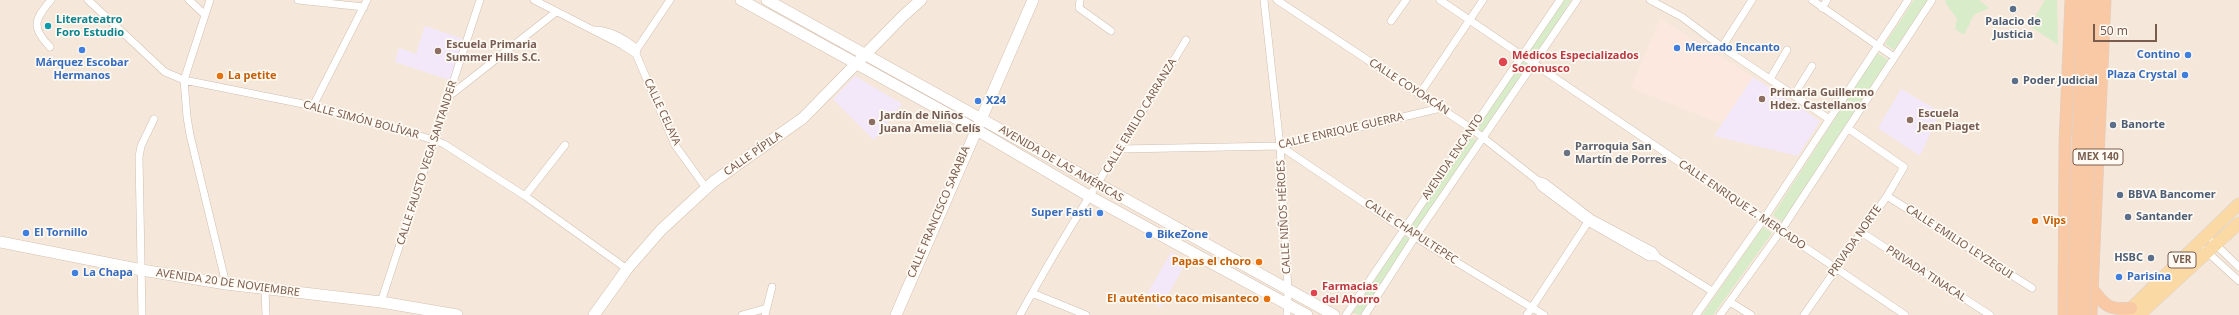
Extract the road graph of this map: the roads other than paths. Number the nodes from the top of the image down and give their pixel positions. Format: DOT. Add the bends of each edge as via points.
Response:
graph roads {
  1 [pos="51,0"];
  2 [pos="88,0"];
  3 [pos="189,0"];
  4 [pos="210,0"];
  5 [pos="302,0"];
  6 [pos="367,0"];
  7 [pos="480,0"];
  8 [pos="534,0"];
  9 [pos="670,0"];
  10 [pos="741,0"];
  11 [pos="767,0"];
  12 [pos="921,0"];
  13 [pos="1033,0"];
  14 [pos="1080,0"];
  15 [pos="1264,0"];
  16 [pos="1277,0"];
  17 [pos="1406,0"];
  18 [pos="1440,0"];
  19 [pos="1483,0"];
  20 [pos="1560,0"];
  21 [pos="1577,0"];
  22 [pos="1650,0"];
  23 [pos="1752,0"];
  24 [pos="1812,0"];
  25 [pos="1827,0"];
  26 [pos="1908,0"];
  27 [pos="1932,0"];
  28 [pos="2071,0"];
  29 [pos="2083,0"];
  30 [pos="2094,0"];
  31 [pos="2105,0"];
  32 [pos="364,7"];
  33 [pos="1822,8"];
  34 [pos="556,12"];
  35 [pos="204,14"];
  36 [pos="1469,20"];
  37 [pos="1391,21"];
  38 [pos="1111,31"];
  39 [pos="1186,40"];
  40 [pos="1878,46"];
  41 [pos="50,47"];
  42 [pos="1722,47"];
  43 [pos="1787,50"];
  44 [pos="637,52"];
  45 [pos="866,54"];
  46 [pos="1523,54"];
  47 [pos="1894,57"];
  48 [pos="856,63"];
  49 [pos="1535,64"];
  50 [pos="1812,66"];
  51 [pos="1770,79"];
  52 [pos="184,80"];
  53 [pos="1419,94"];
  54 [pos="1794,95"];
  55 [pos="448,97"];
  56 [pos="313,106"];
  57 [pos="1441,108"];
  58 [pos="2085,116"];
  59 [pos="980,118"];
  60 [pos="154,119"];
  61 [pos="1829,119"];
  62 [pos="975,129"];
  63 [pos="1472,129"];
  64 [pos="1849,129"];
  65 [pos="1484,139"];
  66 [pos="434,140"];
  67 [pos="565,145"];
  68 [pos="1280,146"];
  69 [pos="1121,149"];
  70 [pos="1537,180"];
  71 [pos="1098,185"];
  72 [pos="706,188"];
  73 [pos="525,196"];
  74 [pos="1089,196"];
  75 [pos="1887,196"];
  76 [pos="2239,204"];
  77 [pos="1763,220"];
  78 [pos="1588,222"];
  79 [pos="2239,222"];
  80 [pos="1403,229"];
  81 [pos="1780,232"];
  82 [pos="1861,232"];
  83 [pos="1415,237"];
  84 [pos="0,242"];
  85 [pos="2208,244"];
  86 [pos="1656,257"];
  87 [pos="2239,267"];
  88 [pos="1836,268"];
  89 [pos="627,269"];
  90 [pos="142,270"];
  91 [pos="2065,270"];
  92 [pos="2093,273"];
  93 [pos="2239,281"];
  94 [pos="226,284"];
  95 [pos="772,286"];
  96 [pos="2064,286"];
  97 [pos="2032,288"];
  98 [pos="2092,288"];
  99 [pos="265,290"];
  100 [pos="1288,291"];
  101 [pos="1712,291"];
  102 [pos="1032,293"];
  103 [pos="381,302"];
  104 [pos="1730,302"];
  105 [pos="1532,308"];
  106 [pos="1287,309"];
  107 [pos="766,312"];
  108 [pos="2131,313"];
  109 [pos="142,315"];
  110 [pos="266,315"];
  111 [pos="457,315"];
  112 [pos="594,315"];
  113 [pos="742,315"];
  114 [pos="896,315"];
  115 [pos="1020,315"];
  116 [pos="1086,315"];
  117 [pos="1306,315"];
  118 [pos="1334,315"];
  119 [pos="1346,315"];
  120 [pos="1365,315"];
  121 [pos="1527,315"];
  122 [pos="1544,315"];
  123 [pos="1696,315"];
  124 [pos="1720,315"];
  125 [pos="1751,315"];
  126 [pos="1804,315"];
  127 [pos="1905,315"];
  128 [pos="1990,315"];
  129 [pos="2064,315"];
  130 [pos="2073,315"];
  131 [pos="2084,315"];
  132 [pos="2091,315"];
  1 -- 41 [label="street" via="40,14 37,24 39,36"];
  2 -- 52 [label="street, CALLE SIMÓN BOLÍVAR" via="165,72"];
  3 -- 35 [label="street"];
  4 -- 35 [label="street"];
  5 -- 32 [label="street"];
  6 -- 32 [label="street"];
  7 -- 55 [label="street, CALLE FAUSTO VEGA SANTANDER"];
  8 -- 34 [label="street"];
  9 -- 44 [label="street"];
  10 -- 48 [label="main road, AVENIDA DE LAS AMÉRICAS"];
  11 -- 45 [label="main road, AVENIDA DE LAS AMÉRICAS"];
  12 -- 45 [label="main road, CALLE PÍPILA"];
  13 -- 59 [label="main road, CALLE FRANCISCO SARABIA"];
  14 -- 38 [label="street" via="1079,8"];
  15 -- 68 [label="street, CALLE NIÑOS HÉROES"];
  16 -- 53 [label="street, CALLE COYOACÁN"];
  17 -- 37 [label="street"];
  18 -- 36 [label="street, CALLE ENRIQUE Z. MERCADO"];
  19 -- 36 [label="street"];
  20 -- 46 [label="street, AVENIDA ENCANTO"];
  21 -- 49 [label="street, AVENIDA ENCANTO"];
  22 -- 42 [label="street" via="1682,17"];
  23 -- 42 [label="street"];
  24 -- 33 [label="street"];
  25 -- 33 [label="street"];
  26 -- 40 [label="street"];
  27 -- 47 [label="street"];
  28 -- 91 [label="highway, MEX 140" via="2065,143"];
  29 -- 58 [label="highway, MEX 140"];
  30 -- 58 [label="highway, MEX 140"];
  31 -- 92 [label="highway, MEX 140"];
  32 -- 56 [label="street"];
  33 -- 40 [label="street"];
  34 -- 44 [label="street"];
  34 -- 55 [label="street"];
  35 -- 52 [label="street"];
  36 -- 46 [label="street, CALLE ENRIQUE Z. MERCADO"];
  36 -- 53 [label="street"];
  39 -- 69 [label="street, CALLE EMILIO CARRANZA"];
  40 -- 47 [label="street"];
  40 -- 61 [label="street"];
  42 -- 51 [label="street"];
  43 -- 51 [label="street"];
  44 -- 72 [label="street, CALLE CELAYA" via="675,145"];
  45 -- 48 [label="main road, CALLE PÍPILA"];
  45 -- 59 [label="main road, AVENIDA DE LAS AMÉRICAS"];
  46 -- 49 [label="street, CALLE ENRIQUE Z. MERCADO"];
  46 -- 63 [label="street, AVENIDA ENCANTO"];
  47 -- 64 [label="street"];
  48 -- 62 [label="main road, AVENIDA DE LAS AMÉRICAS"];
  48 -- 72 [label="main road, CALLE PÍPILA" via="804,118"];
  49 -- 65 [label="street, AVENIDA ENCANTO"];
  49 -- 77 [label="street, CALLE ENRIQUE Z. MERCADO"];
  50 -- 54 [label="street"];
  51 -- 54 [label="street"];
  52 -- 56 [label="street, CALLE SIMÓN BOLÍVAR"];
  52 -- 94 [label="street" via="189,129"];
  53 -- 57 [label="street, CALLE COYOACÁN"];
  54 -- 61 [label="street"];
  55 -- 66 [label="street, CALLE FAUSTO VEGA SANTANDER"];
  56 -- 66 [label="street, CALLE SIMÓN BOLÍVAR"];
  57 -- 63 [label="street, CALLE COYOACÁN"];
  57 -- 68 [label="street, CALLE ENRIQUE GUERRA"];
  58 -- 130 [label="highway, MEX 140, bridge"];
  58 -- 131 [label="highway, MEX 140, bridge"];
  59 -- 62 [label="main road, CALLE FRANCISCO SARABIA"];
  59 -- 71 [label="main road, AVENIDA DE LAS AMÉRICAS"];
  60 -- 90 [label="street" via="141,146 139,157"];
  61 -- 77 [label="street"];
  62 -- 74 [label="main road, AVENIDA DE LAS AMÉRICAS"];
  62 -- 114 [label="main road, CALLE FRANCISCO SARABIA"];
  63 -- 65 [label="street, CALLE COYOACÁN"];
  63 -- 80 [label="street, AVENIDA ENCANTO"];
  64 -- 75 [label="street, PRIVADA NORTE" via="1904,166"];
  64 -- 81 [label="street"];
  65 -- 70 [label="street, CALLE COYOACÁN"];
  65 -- 83 [label="street, AVENIDA ENCANTO"];
  66 -- 73 [label="street, CALLE SIMÓN BOLÍVAR"];
  66 -- 103 [label="street, CALLE FAUSTO VEGA SANTANDER"];
  67 -- 73 [label="street"];
  68 -- 69 [label="street, CALLE ENRIQUE GUERRA"];
  68 -- 80 [label="street, CALLE CHAPULTEPEC"];
  68 -- 100 [label="street, CALLE NIÑOS HÉROES"];
  69 -- 71 [label="street, CALLE EMILIO CARRANZA"];
  70 -- 78 [label="street, CALLE COYOACÁN" via="1541,187"];
  70 -- 86 [label="street, CALLE COYOACÁN" via="1544,182 1590,218 1653,251"];
  71 -- 74 [label="street, CALLE EMILIO CARRANZA"];
  71 -- 100 [label="main road, AVENIDA DE LAS AMÉRICAS"];
  72 -- 89 [label="main road, CALLE PÍPILA" via="661,230"];
  73 -- 89 [label="street, CALLE SIMÓN BOLÍVAR"];
  74 -- 102 [label="street, CALLE EMILIO CARRANZA"];
  74 -- 106 [label="main road, AVENIDA DE LAS AMÉRICAS"];
  75 -- 82 [label="street, PRIVADA NORTE"];
  75 -- 97 [label="street, CALLE EMILIO LEYZEGUI"];
  76 -- 85 [label="main road, VER"];
  77 -- 81 [label="street, CALLE ENRIQUE Z. MERCADO"];
  77 -- 101 [label="street"];
  78 -- 86 [label="street, CALLE COYOACÁN" via="1649,257"];
  78 -- 105 [label="street"];
  79 -- 85 [label="main road, VER"];
  80 -- 83 [label="street, CALLE CHAPULTEPEC"];
  80 -- 119 [label="street, AVENIDA ENCANTO"];
  81 -- 88 [label="street, CALLE ENRIQUE Z. MERCADO"];
  81 -- 104 [label="street"];
  82 -- 88 [label="street, PRIVADA NORTE"];
  82 -- 128 [label="street, PRIVADA TINACAL"];
  83 -- 105 [label="street, CALLE CHAPULTEPEC"];
  83 -- 120 [label="street, AVENIDA ENCANTO"];
  84 -- 90 [label="main road, AVENIDA 20 DE NOVIEMBRE"];
  85 -- 87 [label="street"];
  85 -- 93 [label="street"];
  85 -- 108 [label="main road, VER"];
  86 -- 101 [label="street, CALLE COYOACÁN"];
  88 -- 126 [label="street, PRIVADA NORTE"];
  88 -- 127 [label="street, CALLE ENRIQUE Z. MERCADO"];
  89 -- 112 [label="main road, CALLE PÍPILA"];
  90 -- 94 [label="main road, AVENIDA 20 DE NOVIEMBRE"];
  90 -- 109 [label="street"];
  91 -- 92 [label="highway" via="2070,276 2078,279"];
  91 -- 96 [label="highway, MEX 140"];
  92 -- 98 [label="highway, MEX 140"];
  94 -- 99 [label="main road, AVENIDA 20 DE NOVIEMBRE"];
  95 -- 107 [label="street"];
  96 -- 98 [label="highway" via="2079,281"];
  96 -- 129 [label="highway, MEX 140"];
  98 -- 108 [label="highway" via="2097,296 2112,308"];
  98 -- 132 [label="highway, MEX 140"];
  99 -- 103 [label="main road, AVENIDA 20 DE NOVIEMBRE"];
  99 -- 110 [label="street"];
  100 -- 106 [label="street, CALLE NIÑOS HÉROES"];
  100 -- 118 [label="main road, AVENIDA DE LAS AMÉRICAS"];
  101 -- 123 [label="street"];
  102 -- 115 [label="street, CALLE EMILIO CARRANZA"];
  102 -- 116 [label="street"];
  103 -- 111 [label="main road, AVENIDA 20 DE NOVIEMBRE"];
  104 -- 124 [label="street"];
  104 -- 125 [label="street"];
  105 -- 121 [label="street"];
  105 -- 122 [label="street, CALLE CHAPULTEPEC"];
  106 -- 117 [label="main road, AVENIDA DE LAS AMÉRICAS"];
  107 -- 113 [label="street"];
}
